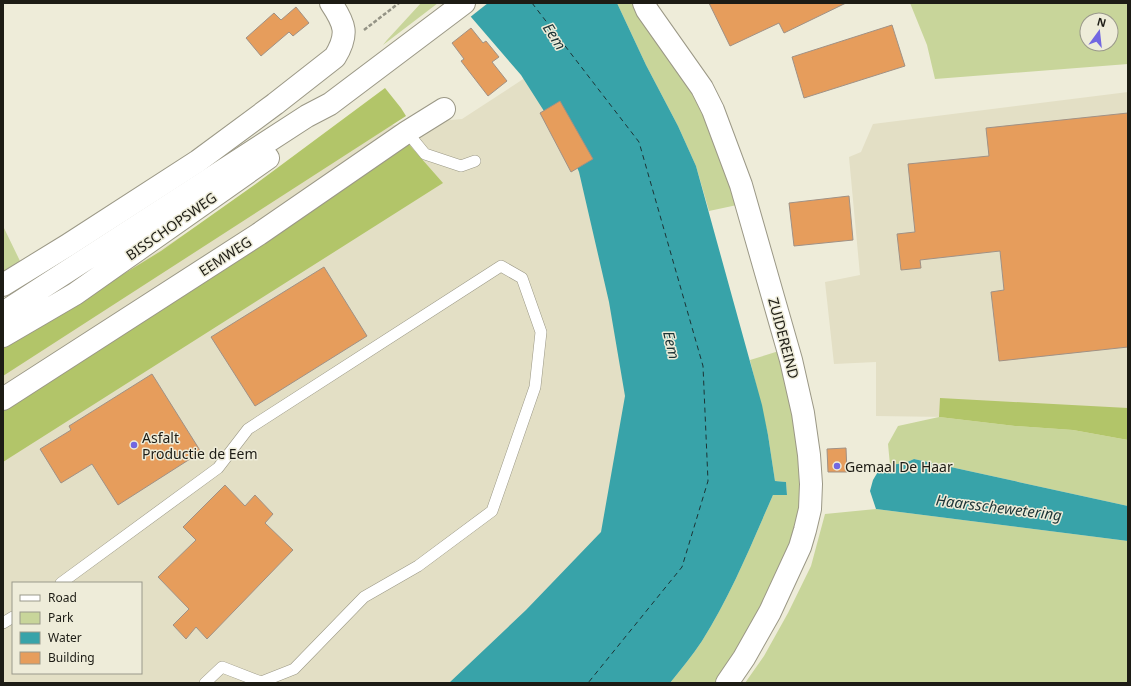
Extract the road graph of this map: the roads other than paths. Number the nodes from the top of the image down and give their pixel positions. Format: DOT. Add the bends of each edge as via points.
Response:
graph roads {
  1 [pos="331,3"];
  2 [pos="644,3"];
  3 [pos="458,7"];
  4 [pos="330,104"];
  5 [pos="444,109"];
  6 [pos="407,132"];
  7 [pos="475,161"];
  8 [pos="3,285"];
  9 [pos="3,314"];
  10 [pos="3,336"];
  11 [pos="3,399"];
  12 [pos="62,582"];
  13 [pos="12,618"];
  14 [pos="3,623"];
  15 [pos="205,683"];
  16 [pos="727,683"];
  1 -- 8 [label="street" via="340,17 344,32 342,46 335,57 198,161"];
  2 -- 16 [label="street, ZUIDEREIND" via="702,88 741,185 791,360 809,455 810,509 800,547 770,612"];
  3 -- 4 [label="street, BISSCHOPSWEG"];
  4 -- 9 [label="street, BISSCHOPSWEG" via="307,116"];
  4 -- 10 [label="street, BISSCHOPSWEG" via="313,125 258,165 75,294"];
  5 -- 6 [label="street, EEMWEG"];
  6 -- 7 [label="lane" via="425,154 461,166"];
  6 -- 11 [label="street, EEMWEG" via="259,234"];
  12 -- 15 [label="lane" via="218,468 248,429 501,266 522,278 541,332 535,387 492,511 418,566 364,597 294,669 261,682 222,666"];
  13 -- 14 [label="lane"];
}
